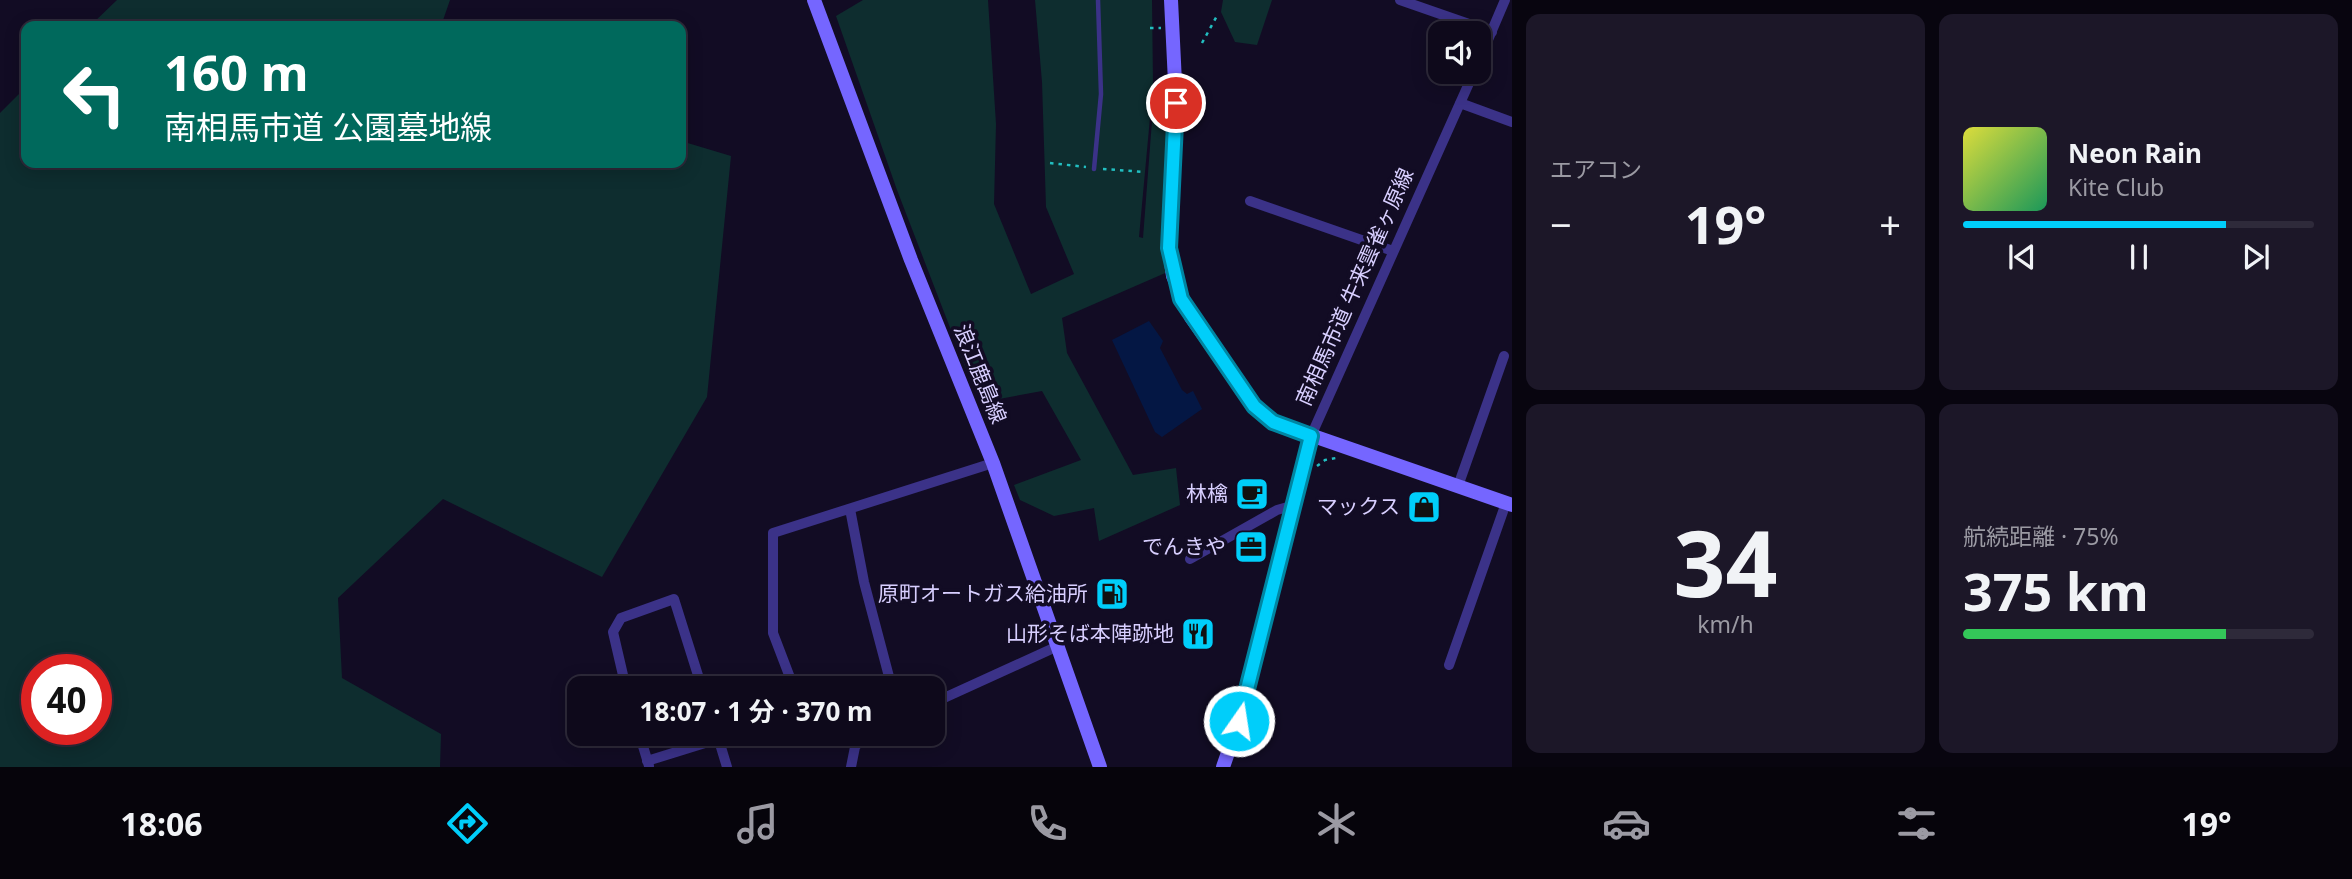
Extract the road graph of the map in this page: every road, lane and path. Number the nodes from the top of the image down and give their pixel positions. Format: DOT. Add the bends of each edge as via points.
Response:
graph roads {
  1 [pos="814,0"];
  2 [pos="1098,0"];
  3 [pos="1171,0"];
  4 [pos="1401,0"];
  5 [pos="1505,0"];
  6 [pos="1218,14"];
  7 [pos="1164,28"];
  8 [pos="1150,29"];
  9 [pos="1492,32"];
  10 [pos="1202,43"];
  11 [pos="1469,84"];
  12 [pos="1460,103"];
  13 [pos="1512,122"];
  14 [pos="1094,169"];
  15 [pos="1251,201"];
  16 [pos="1394,251"];
  17 [pos="1504,356"];
  18 [pos="1311,436"];
  19 [pos="993,463"];
  20 [pos="1458,486"];
  21 [pos="1509,504"];
  22 [pos="1291,506"];
  23 [pos="850,509"];
  24 [pos="1190,559"];
  25 [pos="1058,646"];
  26 [pos="1449,665"];
  27 [pos="623,676"];
  28 [pos="698,676"];
  29 [pos="789,676"];
  30 [pos="889,676"];
  31 [pos="945,698"];
  32 [pos="643,746"];
  33 [pos="692,746"];
  34 [pos="720,746"];
  35 [pos="856,746"];
  36 [pos="648,764"];
  37 [pos="727,767"];
  38 [pos="851,767"];
  39 [pos="1100,767"];
  40 [pos="1223,767"];
  1 -- 19 [label="street, 浪江鹿島線"];
  2 -- 14 [label="lane" via="1101,94"];
  3 -- 18 [label="street" via="1176,103 1169,248 1173,276 1191,317 1254,406 1273,422"];
  4 -- 9 [label="street"];
  5 -- 9 [label="street"];
  6 -- 10 [label="path"];
  7 -- 8 [label="path"];
  11 -- 12 [label="street, 南相馬市道 牛来雲雀ヶ原線"];
  12 -- 13 [label="street"];
  12 -- 16 [label="street, 南相馬市道 牛来雲雀ヶ原線"];
  15 -- 16 [label="street"];
  16 -- 18 [label="street, 南相馬市道 牛来雲雀ヶ原線"];
  17 -- 20 [label="street"];
  18 -- 20 [label="street"];
  18 -- 22 [label="street, 南相馬市道 牛来雲雀ヶ原線"];
  19 -- 23 [label="street"];
  19 -- 25 [label="street, 浪江鹿島線"];
  20 -- 21 [label="street"];
  21 -- 26 [label="street"];
  22 -- 24 [label="street"];
  22 -- 40 [label="street, 南相馬市道 牛来雲雀ヶ原線" via="1239,721"];
  23 -- 29 [label="street" via="773,533 773,634"];
  23 -- 30 [label="street"];
  25 -- 31 [label="street"];
  25 -- 39 [label="street, 浪江鹿島線"];
  27 -- 28 [label="street" via="615,625 621,618 674,599"];
  32 -- 36 [label="street"];
  33 -- 36 [label="street"];
  34 -- 37 [label="street"];
  35 -- 38 [label="street"];
}
